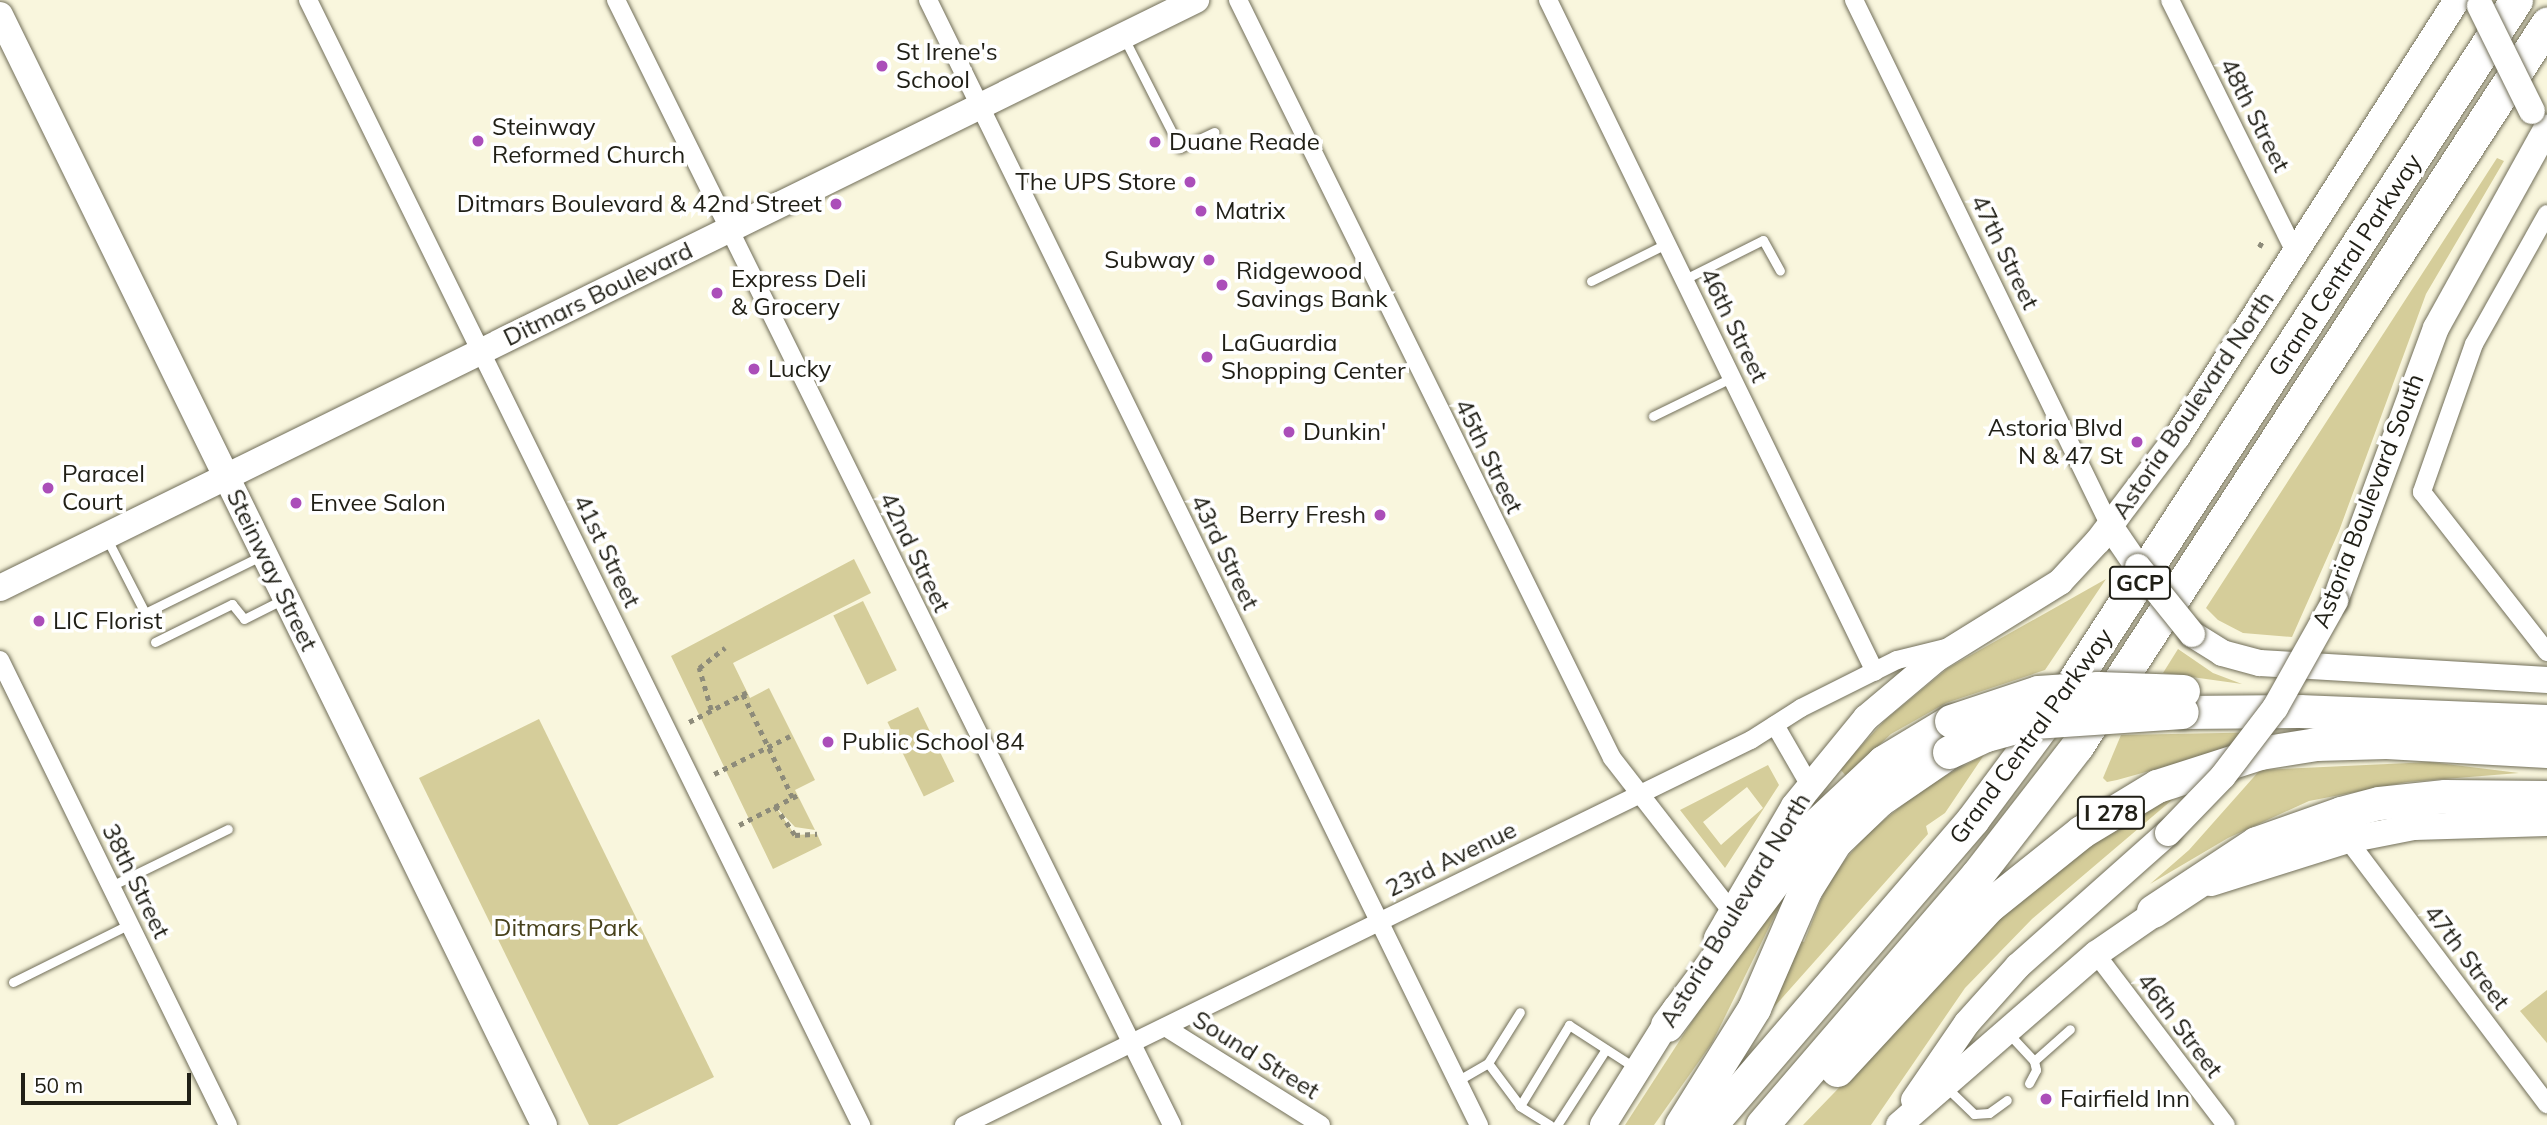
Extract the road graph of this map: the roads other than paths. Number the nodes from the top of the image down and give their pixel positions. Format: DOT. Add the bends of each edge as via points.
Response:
graph roads {
  1 [pos="308,0"];
  2 [pos="616,0"];
  3 [pos="928,0"];
  4 [pos="1196,0"];
  5 [pos="1238,0"];
  6 [pos="1548,0"];
  7 [pos="1854,0"];
  8 [pos="2170,0"];
  9 [pos="2516,0"];
  10 [pos="2471,2"];
  11 [pos="0,15"];
  12 [pos="2547,24"];
  13 [pos="1123,36"];
  14 [pos="980,107"];
  15 [pos="2542,131"];
  16 [pos="1215,132"];
  17 [pos="2547,214"];
  18 [pos="728,231"];
  19 [pos="1668,243"];
  20 [pos="2295,252"];
  21 [pos="1780,271"];
  22 [pos="1685,279"];
  23 [pos="1591,281"];
  24 [pos="481,352"];
  25 [pos="1733,377"];
  26 [pos="1653,416"];
  27 [pos="226,476"];
  28 [pos="2110,526"];
  29 [pos="106,536"];
  30 [pos="264,554"];
  31 [pos="0,588"];
  32 [pos="286,598"];
  33 [pos="155,642"];
  34 [pos="1961,643"];
  35 [pos="2547,652"];
  36 [pos="0,660"];
  37 [pos="1875,672"];
  38 [pos="2547,680"];
  39 [pos="2547,721"];
  40 [pos="1775,724"];
  41 [pos="1950,736"];
  42 [pos="2547,751"];
  43 [pos="1809,784"];
  44 [pos="1639,795"];
  45 [pos="2547,797"];
  46 [pos="2547,823"];
  47 [pos="228,829"];
  48 [pos="2348,839"];
  49 [pos="111,886"];
  50 [pos="2152,911"];
  51 [pos="1732,912"];
  52 [pos="1378,922"];
  53 [pos="130,923"];
  54 [pos="2096,954"];
  55 [pos="13,982"];
  56 [pos="1520,1012"];
  57 [pos="1667,1025"];
  58 [pos="1165,1027"];
  59 [pos="2070,1029"];
  60 [pos="2007,1031"];
  61 [pos="1132,1042"];
  62 [pos="1606,1049"];
  63 [pos="2035,1060"];
  64 [pos="1488,1063"];
  65 [pos="1638,1070"];
  66 [pos="1457,1081"];
  67 [pos="2029,1083"];
  68 [pos="1945,1086"];
  69 [pos="2007,1100"];
  70 [pos="2547,1104"];
  71 [pos="1520,1106"];
  72 [pos="1296,1109"];
  73 [pos="1545,1124"];
  74 [pos="228,1125"];
  75 [pos="544,1125"];
  76 [pos="861,1125"];
  77 [pos="964,1125"];
  78 [pos="1172,1125"];
  79 [pos="1286,1125"];
  80 [pos="1321,1125"];
  81 [pos="1479,1125"];
  82 [pos="1558,1125"];
  83 [pos="1603,1125"];
  84 [pos="1681,1125"];
  85 [pos="1710,1125"];
  86 [pos="1762,1125"];
  87 [pos="1790,1125"];
  88 [pos="1898,1125"];
  89 [pos="2226,1125"];
  1 -- 24 [label="street, 41st Street"];
  2 -- 18 [label="street, 42nd Street"];
  3 -- 14 [label="street, 43rd Street"];
  4 -- 13 [label="street, Ditmars Boulevard"];
  5 -- 44 [label="street, 45th Street" via="1606,746"];
  6 -- 19 [label="street, 46th Street"];
  7 -- 28 [label="street, 47th Street"];
  8 -- 20 [label="street, 48th Street"];
  9 -- 85 [label="highway, Grand Central Parkway / GCP" via="2060,702 1973,819"];
  10 -- 15 [label="street, bridge"];
  10 -- 20 [label="street, Astoria Boulevard North"];
  11 -- 27 [label="street, Steinway Street"];
  12 -- 86 [label="highway, Grand Central Parkway / GCP" via="2077,746 1977,875"];
  13 -- 14 [label="street, Ditmars Boulevard"];
  13 -- 16 [label="lane" via="1180,148"];
  14 -- 18 [label="street, Ditmars Boulevard"];
  14 -- 52 [label="street, 43rd Street"];
  15 -- 88 [label="street, Astoria Boulevard South, bridge" via="2436,328 2335,601 2269,716 2223,776 2168,833 2049,937 1989,997"];
  17 -- 35 [label="street, Astoria Boulevard South" via="2474,344 2422,492"];
  18 -- 24 [label="street, Ditmars Boulevard"];
  18 -- 61 [label="street, 42nd Street"];
  19 -- 22 [label="street, 46th Street"];
  19 -- 23 [label="lane"];
  20 -- 28 [label="street, Astoria Boulevard North" via="2177,437"];
  21 -- 22 [label="lane" via="1763,240"];
  22 -- 25 [label="street, 46th Street"];
  24 -- 27 [label="street, Ditmars Boulevard"];
  24 -- 76 [label="street, 41st Street"];
  25 -- 26 [label="lane"];
  25 -- 37 [label="street, 46th Street"];
  27 -- 29 [label="street, Ditmars Boulevard"];
  27 -- 30 [label="street, Steinway Street"];
  28 -- 34 [label="street, Astoria Boulevard North" via="2060,582"];
  28 -- 38 [label="street, bridge" via="2192,634 2222,653 2260,663"];
  29 -- 30 [label="lane" via="145,613"];
  29 -- 31 [label="street, Ditmars Boulevard"];
  30 -- 32 [label="street, Steinway Street"];
  32 -- 33 [label="lane" via="244,619 232,604"];
  32 -- 75 [label="street, Steinway Street"];
  34 -- 37 [label="street, 23rd Avenue" via="1898,660"];
  34 -- 43 [label="street, Astoria Boulevard North" via="1888,698"];
  36 -- 49 [label="street, 38th Street"];
  37 -- 40 [label="street, 23rd Avenue"];
  39 -- 41 [label="highway, bridge" via="2182,701 2034,722 1986,735"];
  40 -- 43 [label="street"];
  40 -- 44 [label="street, 23rd Avenue"];
  41 -- 57 [label="highway" via="1883,762 1823,818"];
  41 -- 84 [label="highway" via="1835,842 1805,890 1754,1008"];
  42 -- 87 [label="highway, I 278" via="2386,742 2316,744 2260,753 2145,792 2081,832 1990,905"];
  43 -- 51 [label="street, Astoria Boulevard North"];
  44 -- 51 [label="street, 45th Street"];
  44 -- 52 [label="street, 23rd Avenue"];
  45 -- 50 [label="highway" via="2435,797 2340,813 2256,843"];
  46 -- 48 [label="street" via="2452,823"];
  47 -- 49 [label="lane"];
  48 -- 50 [label="street" via="2217,880"];
  48 -- 70 [label="street, 47th Street"];
  49 -- 53 [label="street, 38th Street"];
  50 -- 54 [label="street"];
  51 -- 57 [label="street, Astoria Boulevard North"];
  52 -- 58 [label="street, 23rd Avenue"];
  52 -- 66 [label="street, 43rd Street"];
  53 -- 55 [label="lane"];
  53 -- 74 [label="street, 38th Street"];
  54 -- 60 [label="street"];
  54 -- 89 [label="street, 46th Street"];
  56 -- 64 [label="lane"];
  57 -- 65 [label="street, Astoria Boulevard North"];
  58 -- 61 [label="street, 23rd Avenue"];
  58 -- 72 [label="street, Sound Street"];
  59 -- 63 [label="lane"];
  60 -- 63 [label="lane"];
  60 -- 68 [label="street"];
  61 -- 77 [label="street, 23rd Avenue"];
  61 -- 78 [label="street, 42nd Street"];
  62 -- 65 [label="lane"];
  62 -- 71 [label="lane" via="1569,1026"];
  62 -- 82 [label="lane"];
  63 -- 67 [label="lane"];
  64 -- 66 [label="lane"];
  64 -- 71 [label="lane"];
  65 -- 83 [label="street, Astoria Boulevard North"];
  66 -- 81 [label="street, 43rd Street"];
  68 -- 69 [label="lane" via="1975,1114 1989,1113"];
  68 -- 88 [label="street"];
  71 -- 73 [label="lane"];
  72 -- 79 [label="street"];
  72 -- 80 [label="street, Sound Street"];
}
